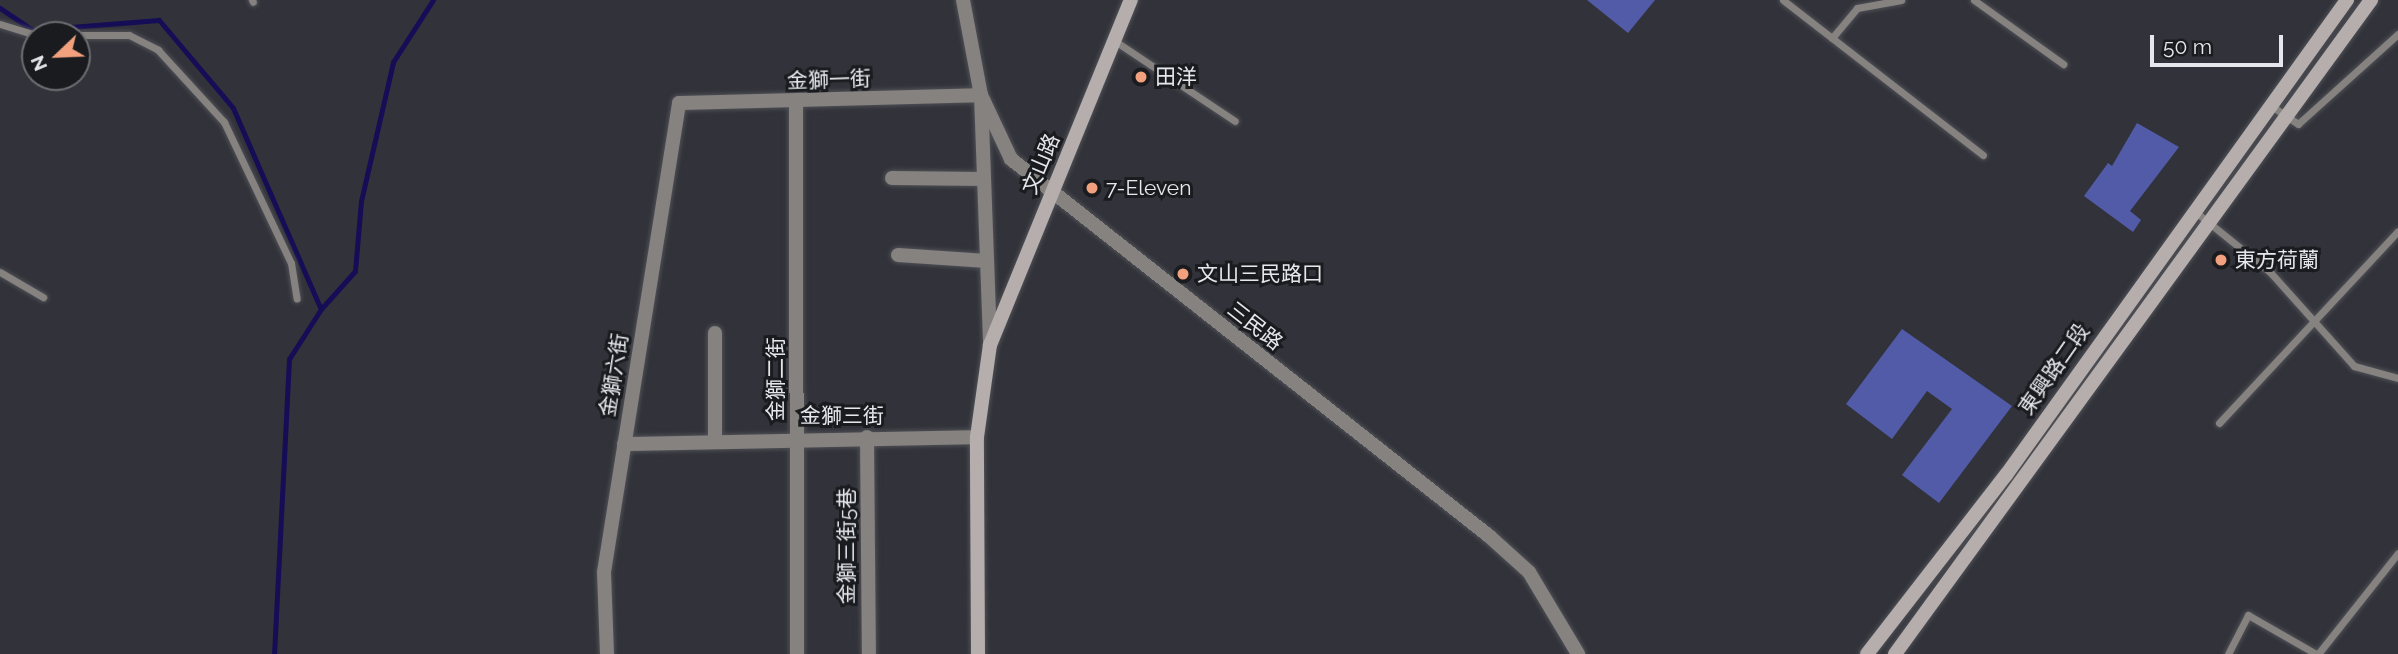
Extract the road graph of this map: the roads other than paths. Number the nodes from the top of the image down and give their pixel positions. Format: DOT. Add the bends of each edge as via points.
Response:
graph roads {
  1 [pos="963,0"];
  2 [pos="1130,0"];
  3 [pos="1783,0"];
  4 [pos="1901,0"];
  5 [pos="1975,0"];
  6 [pos="2347,0"];
  7 [pos="2371,0"];
  8 [pos="0,24"];
  9 [pos="21,31"];
  10 [pos="2398,34"];
  11 [pos="91,35"];
  12 [pos="1832,38"];
  13 [pos="1115,41"];
  14 [pos="2063,64"];
  15 [pos="981,94"];
  16 [pos="679,103"];
  17 [pos="796,103"];
  18 [pos="2269,104"];
  19 [pos="2286,116"];
  20 [pos="1235,121"];
  21 [pos="1983,155"];
  22 [pos="892,178"];
  23 [pos="984,179"];
  24 [pos="1051,192"];
  25 [pos="2192,210"];
  26 [pos="2212,224"];
  27 [pos="2398,231"];
  28 [pos="898,255"];
  29 [pos="987,261"];
  30 [pos="0,272"];
  31 [pos="43,297"];
  32 [pos="297,299"];
  33 [pos="2311,318"];
  34 [pos="715,333"];
  35 [pos="990,345"];
  36 [pos="2398,378"];
  37 [pos="2048,415"];
  38 [pos="2219,423"];
  39 [pos="2062,428"];
  40 [pos="797,437"];
  41 [pos="867,437"];
  42 [pos="977,437"];
  43 [pos="715,440"];
  44 [pos="624,444"];
  45 [pos="2398,553"];
  46 [pos="607,654"];
  47 [pos="797,654"];
  48 [pos="869,654"];
  49 [pos="978,654"];
  50 [pos="1578,654"];
  51 [pos="1867,654"];
  52 [pos="1895,654"];
  53 [pos="2228,654"];
  54 [pos="2317,654"];
  1 -- 15 [label="street, 三民路"];
  2 -- 13 [label="main road, 文山路"];
  3 -- 12 [label="lane"];
  4 -- 12 [label="lane" via="1857,8"];
  5 -- 14 [label="lane"];
  6 -- 18 [label="main road, 東興路二段"];
  7 -- 19 [label="main road, 東興路二段"];
  8 -- 9 [label="lane"];
  10 -- 19 [label="lane" via="2298,124"];
  11 -- 32 [label="lane" via="129,35 158,50 224,121 291,263"];
  12 -- 21 [label="lane"];
  13 -- 20 [label="lane"];
  13 -- 24 [label="main road, 文山路"];
  15 -- 17 [label="street, 金獅一街"];
  15 -- 23 [label="street, 文山路"];
  15 -- 24 [label="street, 三民路" via="1011,159"];
  16 -- 17 [label="street, 金獅一街"];
  16 -- 44 [label="street, 金獅六街"];
  17 -- 40 [label="street, 金獅二街"];
  18 -- 19 [label="lane"];
  18 -- 25 [label="main road, 東興路二段"];
  19 -- 26 [label="main road, 東興路二段"];
  22 -- 23 [label="street"];
  23 -- 29 [label="street, 文山路"];
  24 -- 35 [label="main road, 文山路"];
  24 -- 50 [label="street, 三民路" via="1489,536 1529,572"];
  25 -- 26 [label="lane"];
  25 -- 37 [label="main road, 東興路二段"];
  26 -- 33 [label="lane" via="2270,272"];
  26 -- 39 [label="main road, 東興路二段"];
  27 -- 33 [label="lane"];
  28 -- 29 [label="street"];
  29 -- 35 [label="street, 文山路"];
  30 -- 31 [label="lane"];
  33 -- 36 [label="lane" via="2362,372"];
  33 -- 38 [label="lane"];
  34 -- 43 [label="street"];
  35 -- 42 [label="main road, 文山路"];
  37 -- 39 [label="lane"];
  37 -- 51 [label="main road, 東興路二段"];
  39 -- 52 [label="main road, 東興路二段"];
  40 -- 41 [label="street, 金獅三街"];
  40 -- 43 [label="street, 金獅三街"];
  40 -- 47 [label="street, 金獅二街"];
  41 -- 42 [label="street, 金獅三街"];
  41 -- 48 [label="street, 金獅三街5巷"];
  42 -- 49 [label="main road, 文山路"];
  43 -- 44 [label="street, 金獅三街"];
  44 -- 46 [label="street, 金獅六街" via="604,572"];
  45 -- 54 [label="lane"];
  53 -- 54 [label="lane" via="2248,615"];
}
